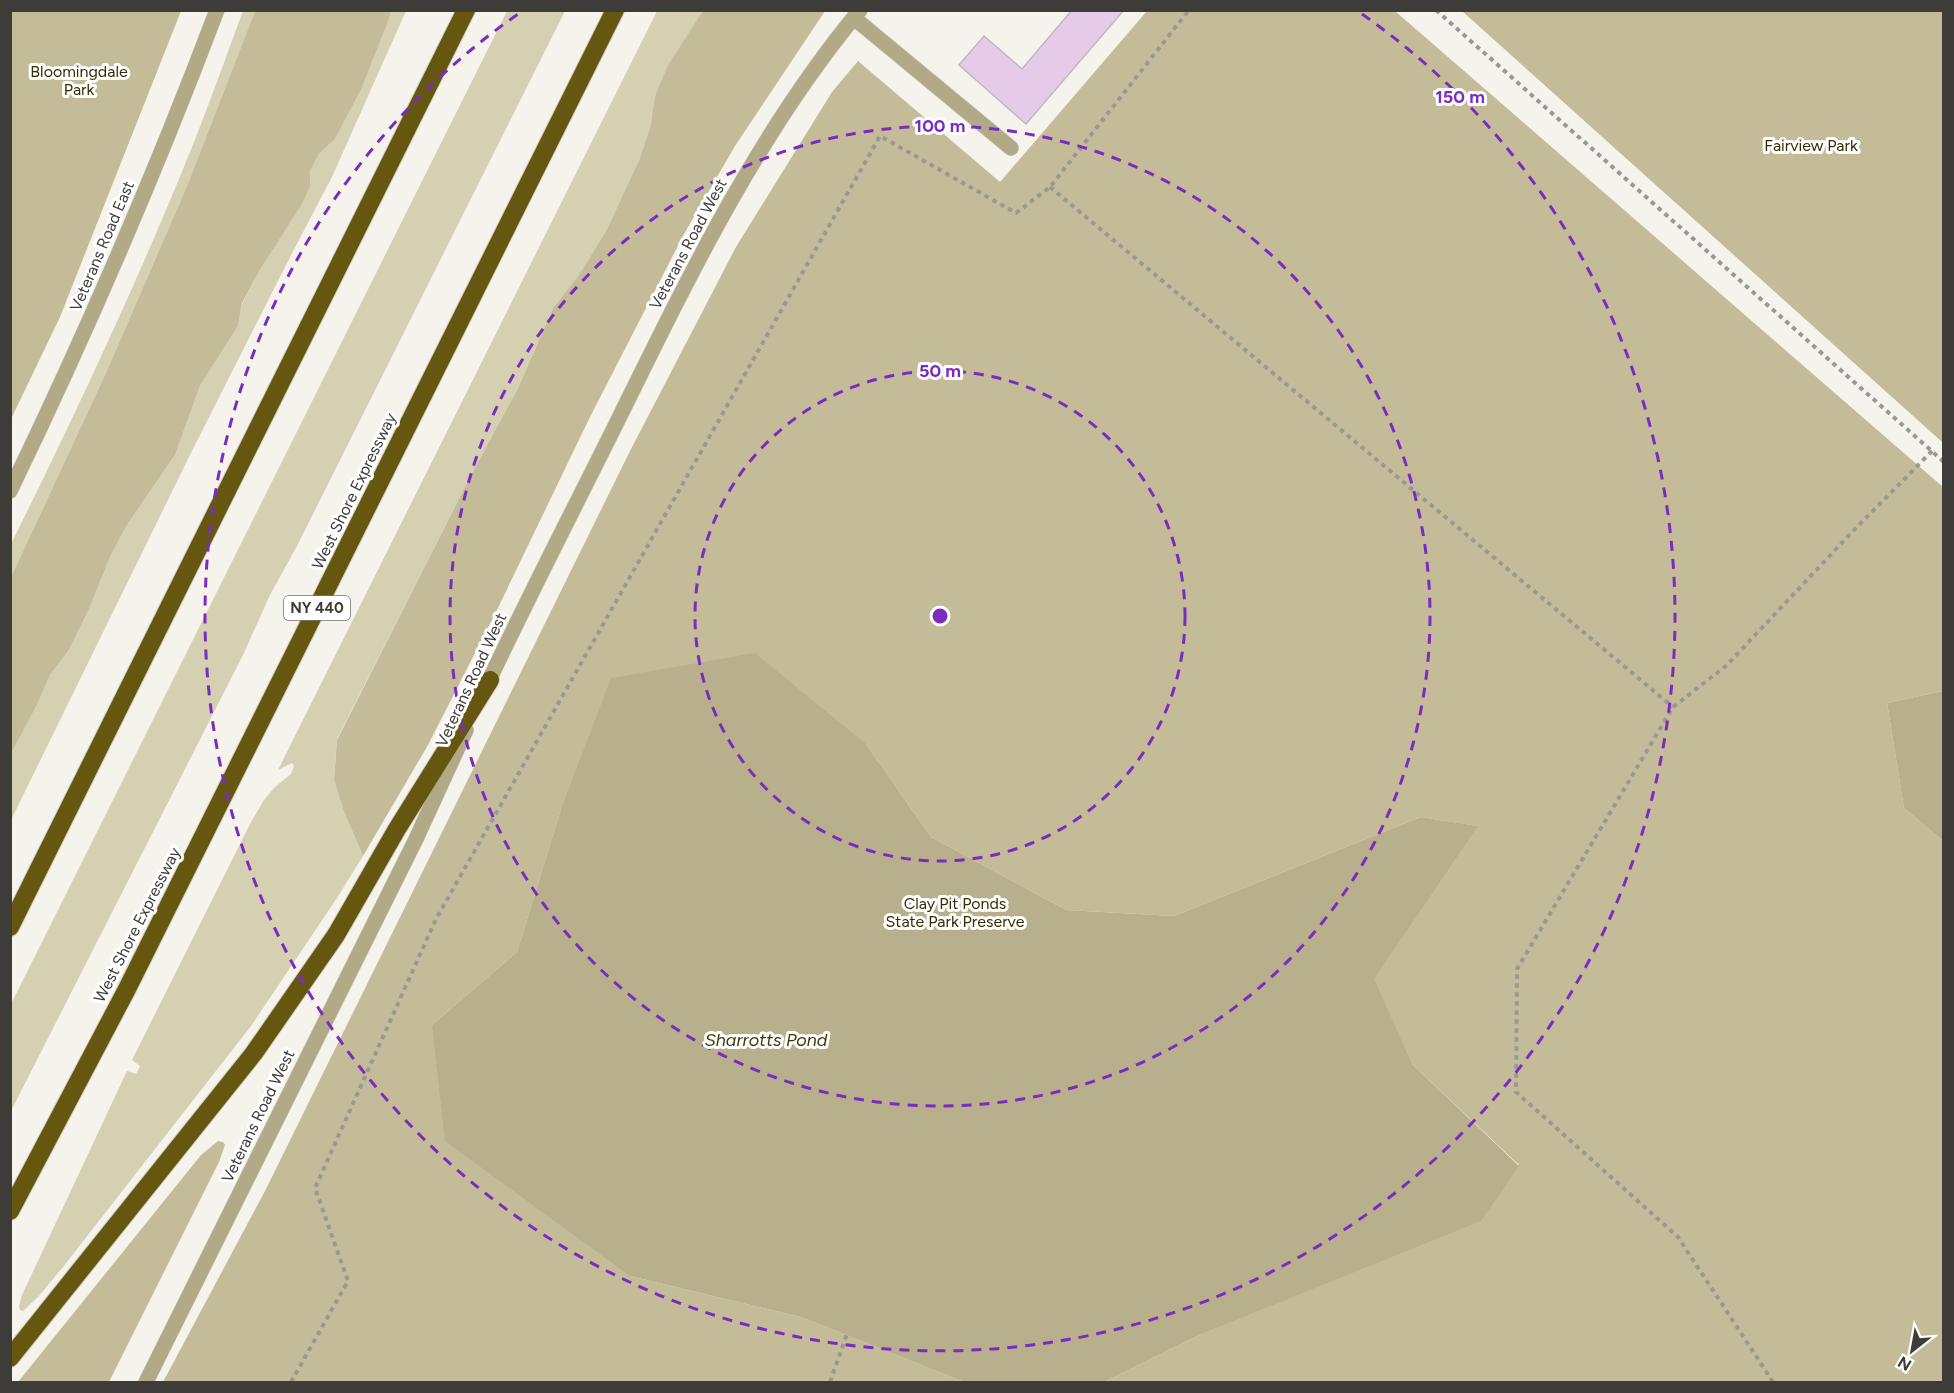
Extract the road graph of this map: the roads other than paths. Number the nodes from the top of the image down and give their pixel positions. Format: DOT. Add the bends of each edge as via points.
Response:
graph roads {
  1 [pos="217,10"];
  2 [pos="466,10"];
  3 [pos="615,10"];
  4 [pos="857,14"];
  5 [pos="1011,148"];
  6 [pos="10,491"];
  7 [pos="490,680"];
  8 [pos="10,927"];
  9 [pos="10,1211"];
  10 [pos="10,1358"];
  11 [pos="146,1383"];
  1 -- 6 [label="street, Veterans Road East" via="110,276"];
  2 -- 8 [label="highway"];
  3 -- 9 [label="highway, West Shore Expressway / NY 440" via="127,989"];
  4 -- 5 [label="street"];
  4 -- 7 [label="street, Veterans Road West" via="794,99 732,199 670,314"];
  7 -- 10 [label="highway" via="336,935 284,1012"];
  7 -- 11 [label="street, Veterans Road West" via="416,839"];
}
